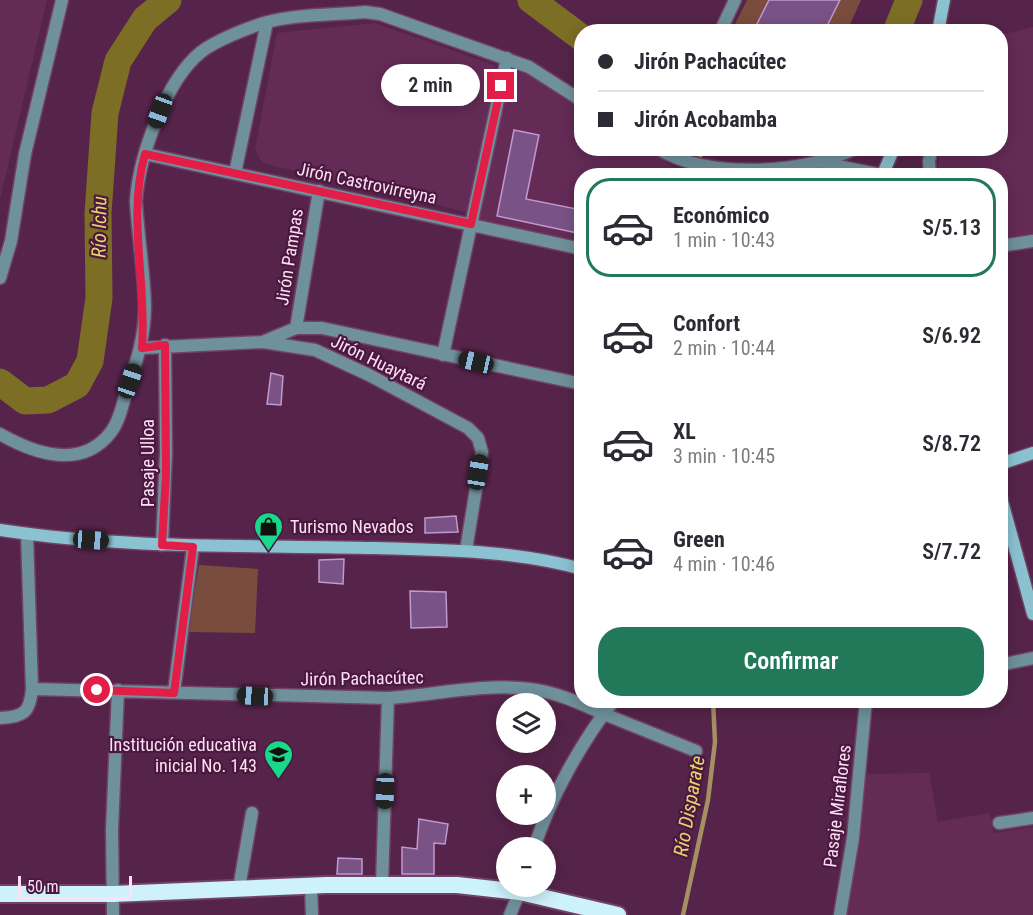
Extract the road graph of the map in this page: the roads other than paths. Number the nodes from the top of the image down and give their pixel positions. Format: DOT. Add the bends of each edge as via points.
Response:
graph roads {
  1 [pos="62,0"];
  2 [pos="944,0"];
  3 [pos="732,1"];
  4 [pos="267,22"];
  5 [pos="723,24"];
  6 [pos="940,24"];
  7 [pos="507,58"];
  8 [pos="574,95"];
  9 [pos="145,154"];
  10 [pos="673,156"];
  11 [pos="838,156"];
  12 [pos="822,163"];
  13 [pos="748,168"];
  14 [pos="794,168"];
  15 [pos="847,168"];
  16 [pos="235,173"];
  17 [pos="319,191"];
  18 [pos="471,224"];
  19 [pos="1033,241"];
  20 [pos="1008,245"];
  21 [pos="574,247"];
  22 [pos="0,278"];
  23 [pos="296,328"];
  24 [pos="263,342"];
  25 [pos="165,345"];
  26 [pos="142,348"];
  27 [pos="443,355"];
  28 [pos="574,382"];
  29 [pos="0,434"];
  30 [pos="1033,453"];
  31 [pos="1008,461"];
  32 [pos="0,530"];
  33 [pos="27,534"];
  34 [pos="1008,537"];
  35 [pos="162,545"];
  36 [pos="193,547"];
  37 [pos="466,550"];
  38 [pos="574,567"];
  39 [pos="1033,614"];
  40 [pos="1033,658"];
  41 [pos="1008,663"];
  42 [pos="33,689"];
  43 [pos="118,690"];
  44 [pos="174,693"];
  45 [pos="388,698"];
  46 [pos="574,701"];
  47 [pos="590,708"];
  48 [pos="608,708"];
  49 [pos="865,708"];
  50 [pos="604,714"];
  51 [pos="0,718"];
  52 [pos="696,751"];
  53 [pos="252,813"];
  54 [pos="1033,818"];
  55 [pos="999,823"];
  56 [pos="538,837"];
  57 [pos="382,884"];
  58 [pos="311,886"];
  59 [pos="496,887"];
  60 [pos="239,888"];
  61 [pos="0,894"];
  62 [pos="113,894"];
  63 [pos="518,897"];
  64 [pos="551,897"];
  65 [pos="114,915"];
  66 [pos="312,915"];
  67 [pos="510,915"];
  68 [pos="618,915"];
  69 [pos="840,915"];
  1 -- 22 [label="street"];
  2 -- 6 [label="main road"];
  3 -- 5 [label="street"];
  4 -- 7 [label="street" via="365,12 380,14"];
  4 -- 9 [label="street" via="203,50 191,62 160,111"];
  4 -- 16 [label="street"];
  7 -- 8 [label="street" via="529,66"];
  7 -- 18 [label="street"];
  9 -- 16 [label="street, Jirón Castrovirreyna"];
  9 -- 26 [label="street" via="136,201 145,305"];
  10 -- 13 [label="street" via="714,166"];
  11 -- 12 [label="street"];
  12 -- 14 [label="street"];
  12 -- 15 [label="street"];
  16 -- 17 [label="street, Jirón Castrovirreyna"];
  17 -- 18 [label="street, Jirón Castrovirreyna"];
  17 -- 23 [label="street, Jirón Pampas"];
  18 -- 21 [label="street, Jirón Castrovirreyna"];
  18 -- 27 [label="street"];
  19 -- 20 [label="street"];
  23 -- 24 [label="street"];
  23 -- 27 [label="street" via="322,328"];
  24 -- 25 [label="street, Jirón Huaytará"];
  24 -- 37 [label="street, Jirón Huaytará" via="315,350 459,423 478,438 482,452"];
  25 -- 26 [label="street, Jirón Huaytará"];
  25 -- 35 [label="street, Pasaje Ulloa"];
  26 -- 29 [label="street" via="118,418 97,446 85,453 52,455"];
  27 -- 28 [label="street"];
  30 -- 31 [label="main road"];
  32 -- 33 [label="main road"];
  33 -- 35 [label="main road"];
  33 -- 42 [label="street"];
  34 -- 39 [label="main road"];
  35 -- 36 [label="main road"];
  36 -- 37 [label="main road"];
  36 -- 44 [label="street"];
  37 -- 38 [label="main road" via="518,555"];
  40 -- 41 [label="street"];
  42 -- 43 [label="street, Jirón Pachacútec"];
  42 -- 51 [label="street" via="31,705 23,714"];
  43 -- 44 [label="street, Jirón Pachacútec"];
  43 -- 62 [label="street"];
  44 -- 45 [label="street, Jirón Pachacútec"];
  45 -- 46 [label="street, Jirón Pachacútec" via="472,689 530,688"];
  45 -- 57 [label="street"];
  47 -- 50 [label="street, Jirón Pachacútec"];
  48 -- 50 [label="street"];
  49 -- 69 [label="street, Pasaje Miraflores" via="853,838"];
  50 -- 52 [label="street, Jirón Pachacútec"];
  50 -- 56 [label="street"];
  53 -- 60 [label="street"];
  54 -- 55 [label="street"];
  57 -- 58 [label="highway"];
  57 -- 59 [label="highway"];
  58 -- 60 [label="highway"];
  58 -- 66 [label="street"];
  60 -- 62 [label="highway"];
  61 -- 62 [label="highway"];
  62 -- 65 [label="street"];
  63 -- 67 [label="street"];
  64 -- 68 [label="highway"];
}
